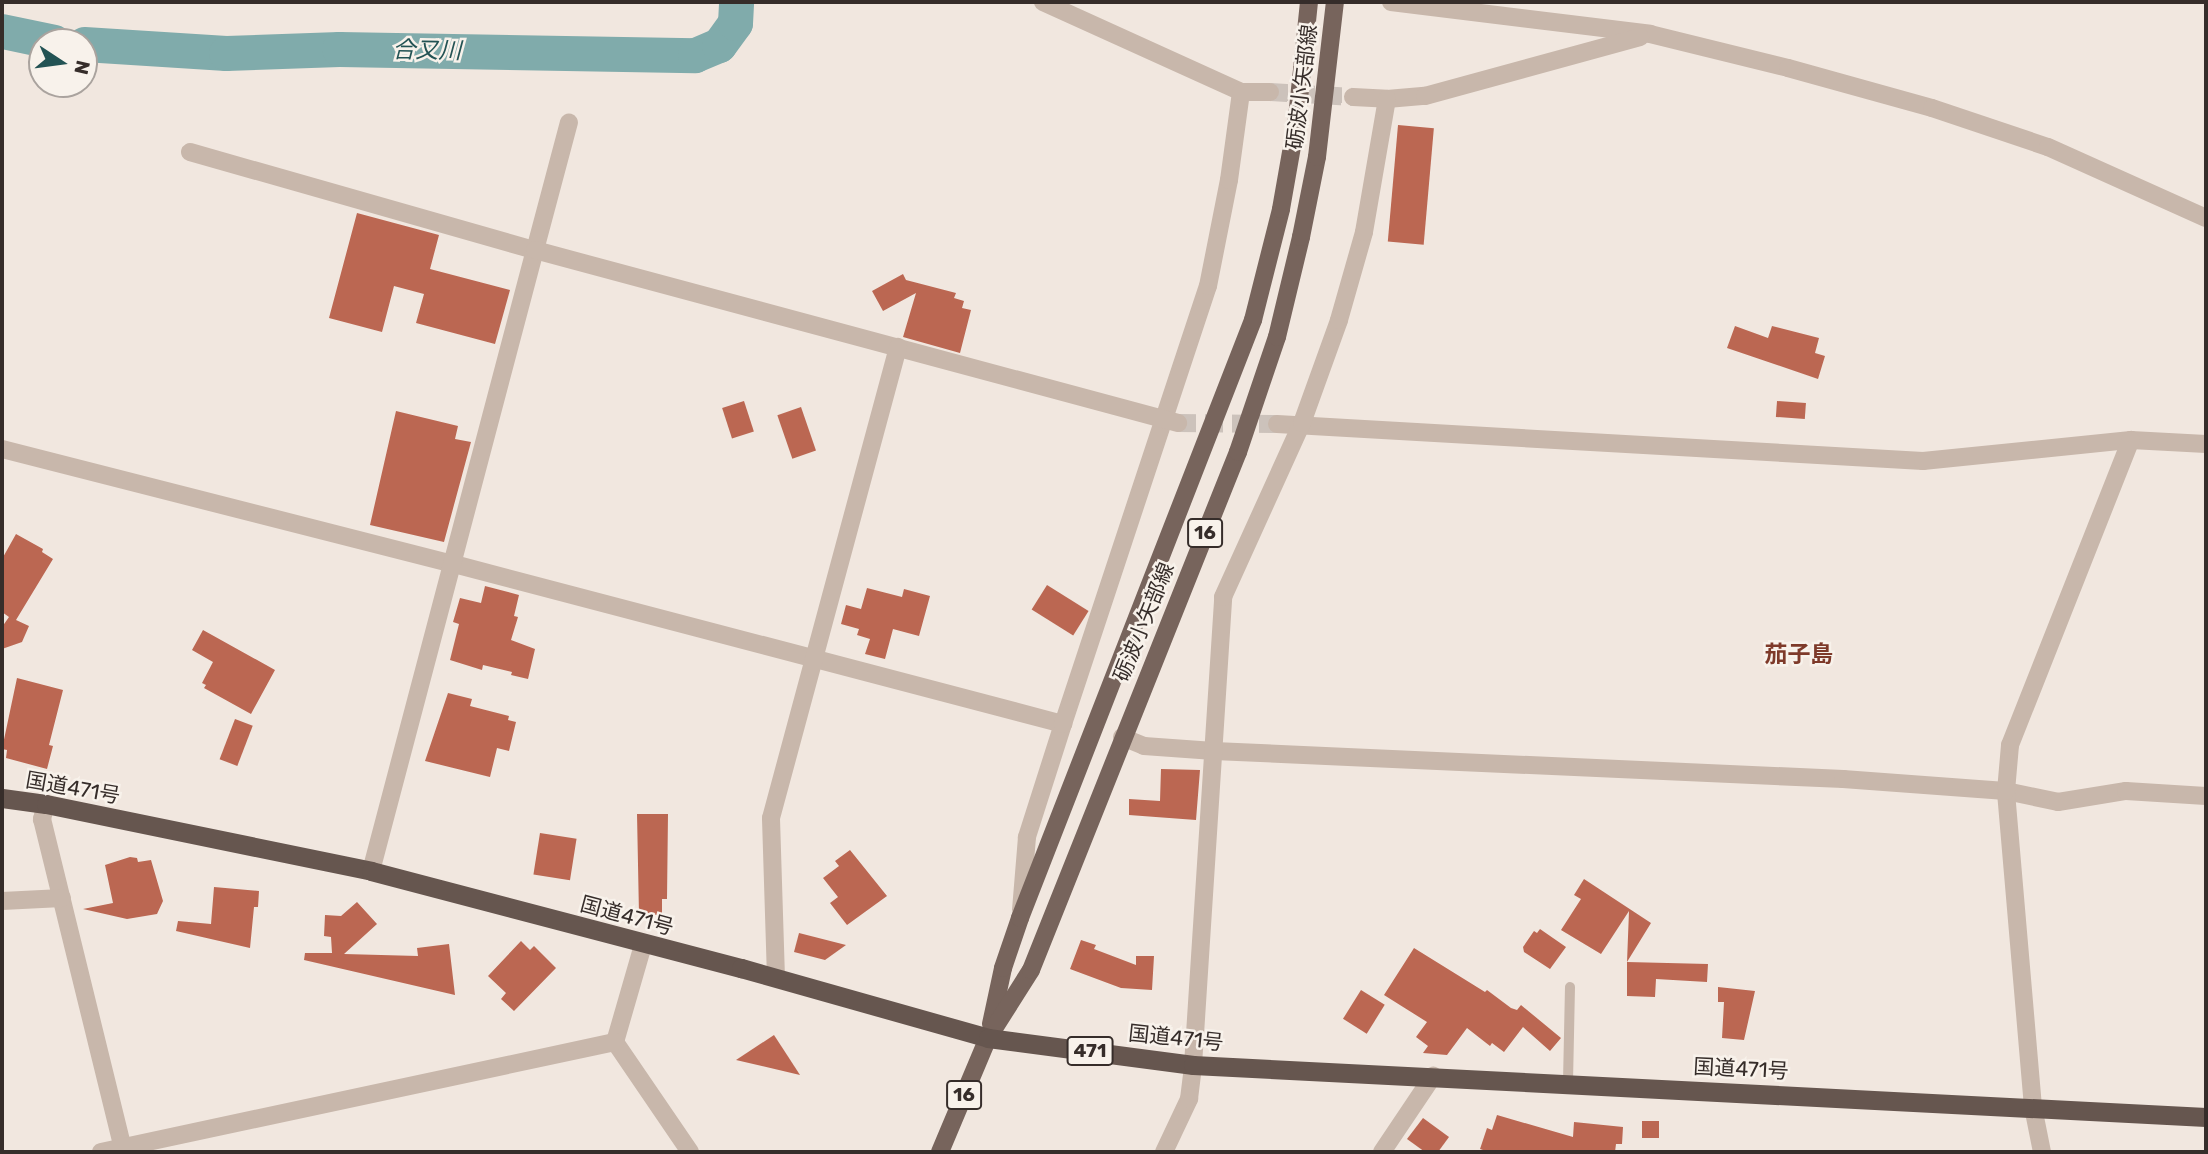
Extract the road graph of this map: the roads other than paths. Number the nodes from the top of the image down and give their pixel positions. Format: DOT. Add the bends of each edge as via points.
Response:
graph roads {
  1 [pos="1043,2"];
  2 [pos="1309,2"];
  3 [pos="1335,2"];
  4 [pos="1391,2"];
  5 [pos="1650,34"];
  6 [pos="1241,92"];
  7 [pos="1270,92"];
  8 [pos="1353,97"];
  9 [pos="1387,99"];
  10 [pos="569,122"];
  11 [pos="190,152"];
  12 [pos="2206,218"];
  13 [pos="536,250"];
  14 [pos="898,347"];
  15 [pos="1171,422"];
  16 [pos="1277,424"];
  17 [pos="1302,424"];
  18 [pos="2131,440"];
  19 [pos="2206,444"];
  20 [pos="2,449"];
  21 [pos="454,564"];
  22 [pos="814,658"];
  23 [pos="1063,724"];
  24 [pos="1122,737"];
  25 [pos="1214,751"];
  26 [pos="2006,791"];
  27 [pos="2206,796"];
  28 [pos="2,798"];
  29 [pos="46,804"];
  30 [pos="371,871"];
  31 [pos="62,898"];
  32 [pos="2,901"];
  33 [pos="1020,918"];
  34 [pos="643,945"];
  35 [pos="776,978"];
  36 [pos="1570,987"];
  37 [pos="988,1038"];
  38 [pos="614,1042"];
  39 [pos="1194,1065"];
  40 [pos="1433,1076"];
  41 [pos="1568,1082"];
  42 [pos="2033,1107"];
  43 [pos="2206,1117"];
  44 [pos="124,1149"];
  45 [pos="101,1152"];
  46 [pos="690,1152"];
  47 [pos="940,1152"];
  48 [pos="1164,1152"];
  49 [pos="1382,1152"];
  50 [pos="2042,1152"];
  1 -- 6 [label="street"];
  2 -- 33 [label="main road, 砺波小矢部線 / 16" via="1297,118 1281,209 1253,320"];
  3 -- 24 [label="main road, 砺波小矢部線 / 16" via="1317,157 1277,337 1238,452"];
  4 -- 5 [label="street"];
  5 -- 9 [label="street" via="1425,96"];
  5 -- 12 [label="street" via="1958,117 2048,147"];
  6 -- 7 [label="street"];
  6 -- 15 [label="street" via="1208,286"];
  8 -- 9 [label="street"];
  9 -- 17 [label="street" via="1364,232"];
  10 -- 13 [label="street"];
  11 -- 13 [label="street"];
  13 -- 14 [label="street"];
  13 -- 21 [label="street"];
  14 -- 15 [label="street"];
  14 -- 22 [label="street"];
  15 -- 23 [label="street"];
  16 -- 17 [label="street"];
  17 -- 18 [label="street" via="1923,461"];
  17 -- 25 [label="street" via="1223,597"];
  18 -- 19 [label="street"];
  18 -- 26 [label="street" via="2010,745"];
  20 -- 21 [label="street"];
  21 -- 22 [label="street"];
  21 -- 30 [label="street"];
  22 -- 23 [label="street"];
  22 -- 35 [label="street" via="771,818"];
  23 -- 33 [label="street" via="1027,836"];
  24 -- 25 [label="street" via="1143,746"];
  24 -- 37 [label="main road, 砺波小矢部線 / 16" via="1031,970"];
  25 -- 26 [label="street" via="1843,779"];
  25 -- 39 [label="street"];
  26 -- 27 [label="street" via="2058,802 2126,791"];
  26 -- 42 [label="street"];
  28 -- 29 [label="highway, 国道471号 / 471"];
  29 -- 30 [label="highway, 国道471号 / 471"];
  29 -- 31 [label="street" via="42,819"];
  30 -- 34 [label="highway, 国道471号 / 471"];
  31 -- 32 [label="street"];
  31 -- 44 [label="street"];
  33 -- 37 [label="main road, 砺波小矢部線 / 16" via="1003,968"];
  34 -- 35 [label="highway, 国道471号 / 471"];
  34 -- 38 [label="street"];
  35 -- 37 [label="highway, 国道471号 / 471"];
  36 -- 41 [label="lane"];
  37 -- 39 [label="highway, 国道471号 / 471"];
  37 -- 47 [label="main road, 砺波小矢部線 / 16"];
  38 -- 44 [label="street"];
  38 -- 46 [label="street"];
  39 -- 40 [label="highway, 国道471号 / 471"];
  39 -- 48 [label="street" via="1189,1100"];
  40 -- 41 [label="highway, 国道471号 / 471"];
  40 -- 49 [label="street"];
  41 -- 42 [label="highway, 国道471号 / 471"];
  42 -- 43 [label="highway, 国道471号 / 471"];
  42 -- 50 [label="street"];
  44 -- 45 [label="street"];
}
